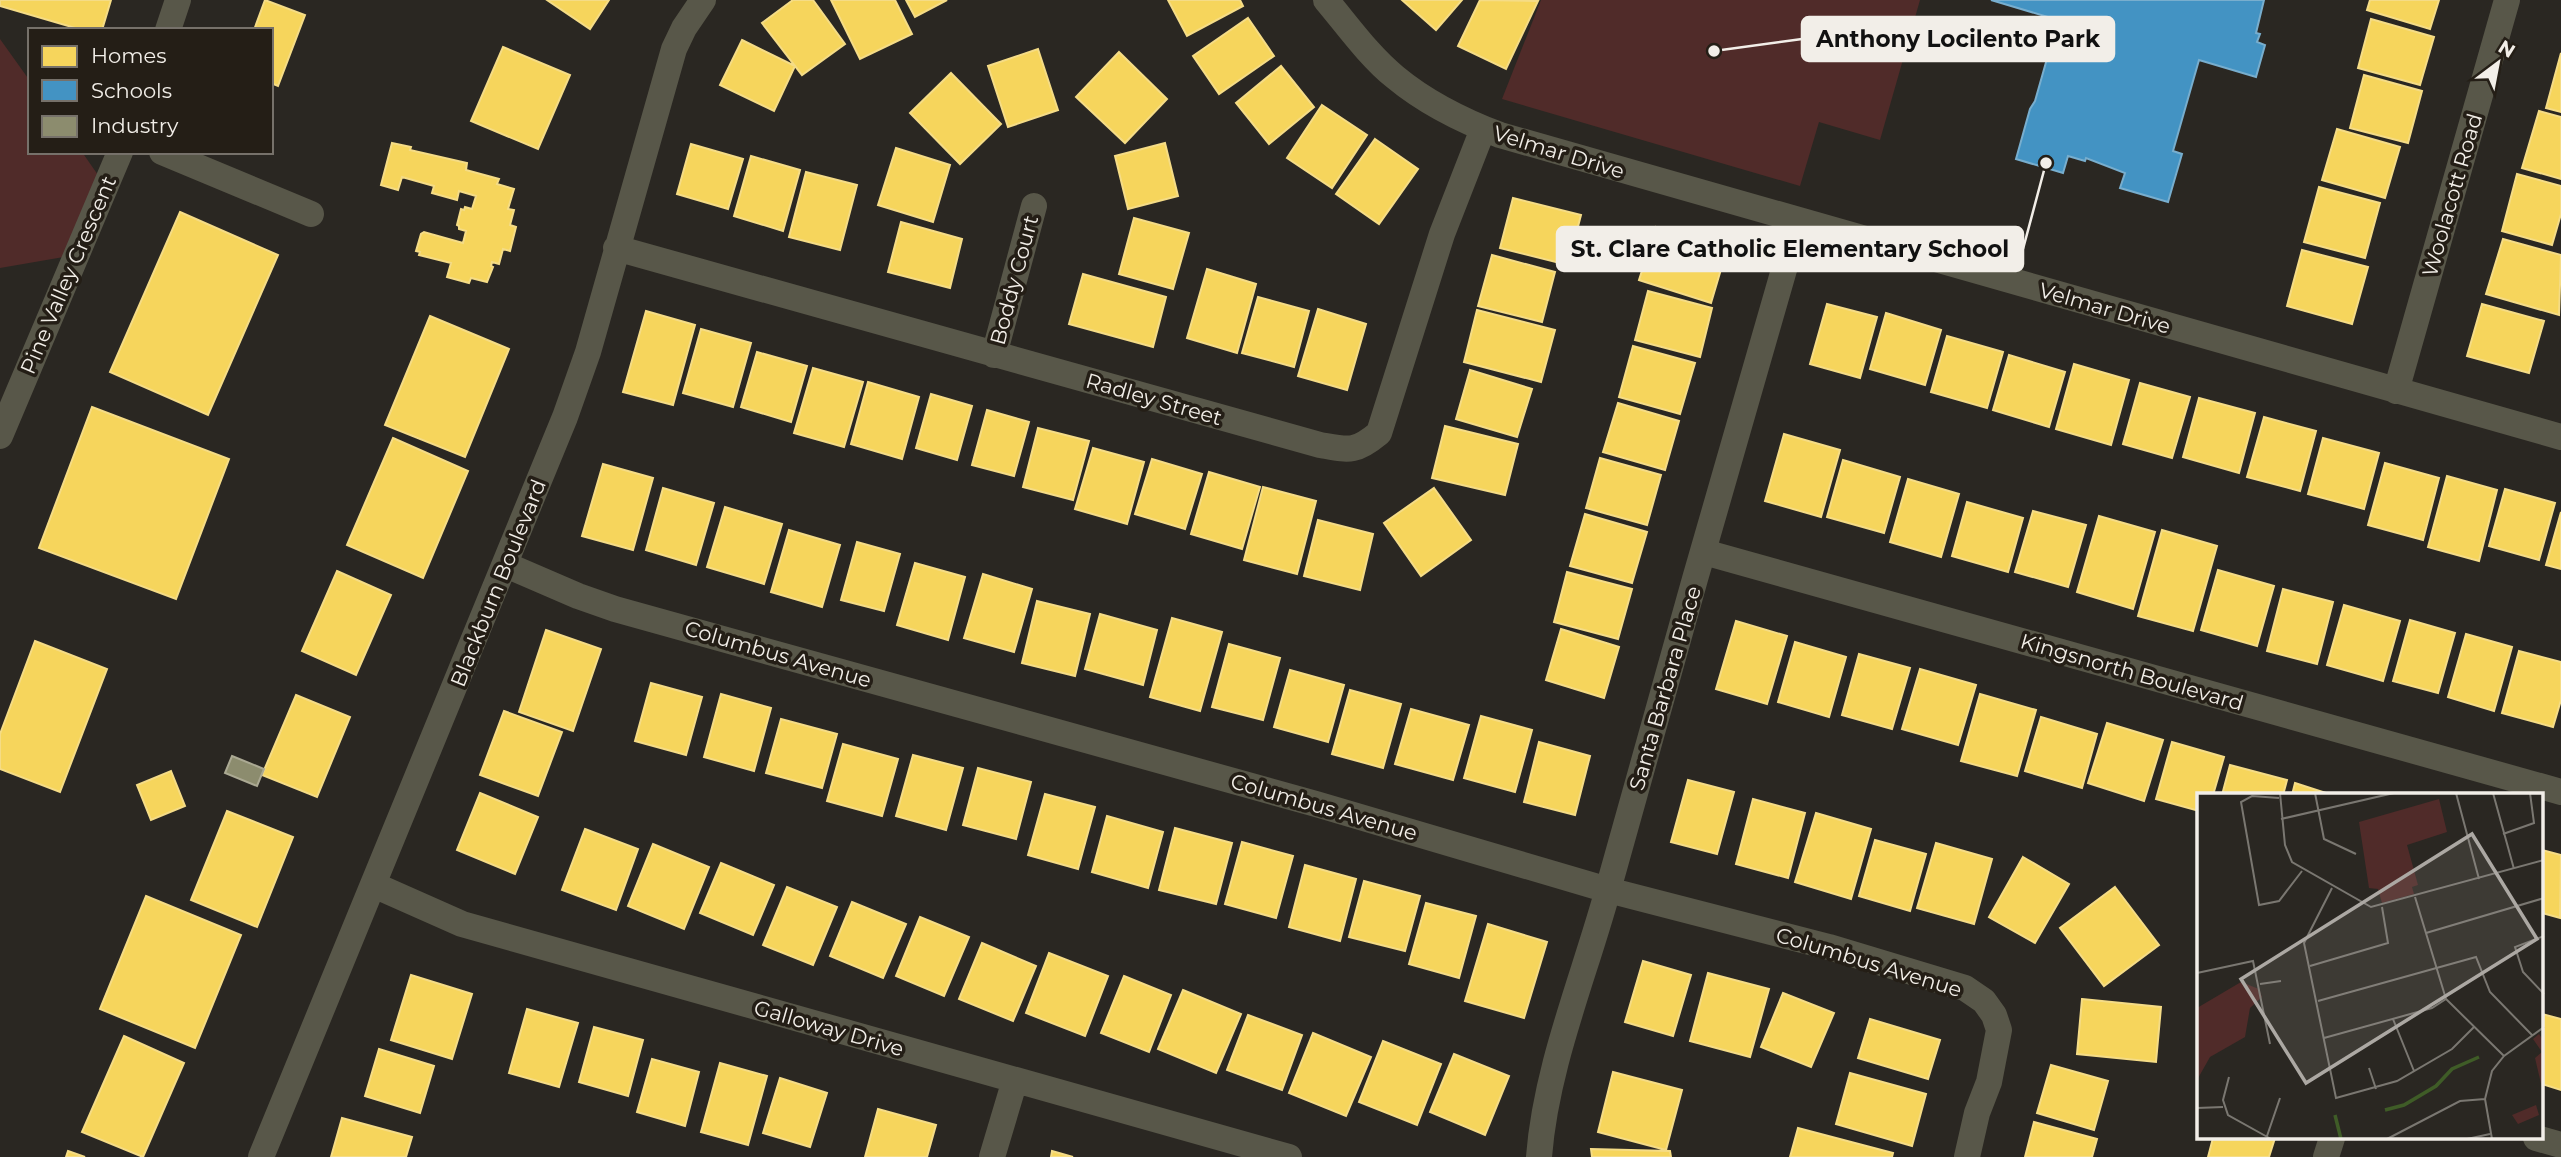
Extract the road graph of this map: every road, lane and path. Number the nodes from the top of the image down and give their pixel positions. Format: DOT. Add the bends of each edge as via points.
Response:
graph roads {
  1 [pos="178,0"];
  2 [pos="703,0"];
  3 [pos="1326,0"];
  4 [pos="2507,0"];
  5 [pos="169,28"];
  6 [pos="1483,129"];
  7 [pos="119,154"];
  8 [pos="167,154"];
  9 [pos="1034,205"];
  10 [pos="311,214"];
  11 [pos="1798,221"];
  12 [pos="616,248"];
  13 [pos="993,355"];
  14 [pos="2396,391"];
  15 [pos="0,436"];
  16 [pos="2561,437"];
  17 [pos="1704,552"];
  18 [pos="506,565"];
  19 [pos="2561,792"];
  20 [pos="374,885"];
  21 [pos="1608,890"];
  22 [pos="1015,1080"];
  23 [pos="2331,1140"];
  24 [pos="2543,1140"];
  25 [pos="2561,1145"];
  26 [pos="261,1157"];
  27 [pos="992,1157"];
  28 [pos="1289,1157"];
  29 [pos="1539,1157"];
  30 [pos="1967,1157"];
  31 [pos="2326,1157"];
  1 -- 5 [label="street"];
  2 -- 12 [label="street, Blackburn Boulevard" via="674,49"];
  3 -- 6 [label="street, Velmar Drive" via="1393,76"];
  4 -- 14 [label="street, Woolacott Road"];
  6 -- 11 [label="street, Velmar Drive"];
  6 -- 13 [label="street, Radley Street" via="1442,234 1382,424 1378,433 1352,451"];
  7 -- 15 [label="street, Pine Valley Crescent"];
  8 -- 10 [label="street"];
  9 -- 13 [label="street, Boddy Court"];
  11 -- 14 [label="street, Velmar Drive"];
  11 -- 17 [label="street, Santa Barbara Place"];
  12 -- 13 [label="street, Radley Street"];
  12 -- 18 [label="street, Blackburn Boulevard" via="580,376"];
  14 -- 16 [label="street, Velmar Drive"];
  17 -- 19 [label="street, Kingsnorth Boulevard"];
  17 -- 21 [label="street, Santa Barbara Place"];
  18 -- 20 [label="street, Blackburn Boulevard"];
  18 -- 21 [label="street, Columbus Avenue" via="614,609"];
  20 -- 22 [label="street, Galloway Drive" via="462,924"];
  20 -- 26 [label="street, Blackburn Boulevard"];
  21 -- 29 [label="street, Santa Barbara Place" via="1554,1071"];
  21 -- 30 [label="street, Columbus Avenue" via="1829,947 1965,988 1984,1001 2000,1030"];
  22 -- 27 [label="street"];
  22 -- 28 [label="street, Galloway Drive"];
  23 -- 31 [label="street"];
  24 -- 25 [label="street"];
}
